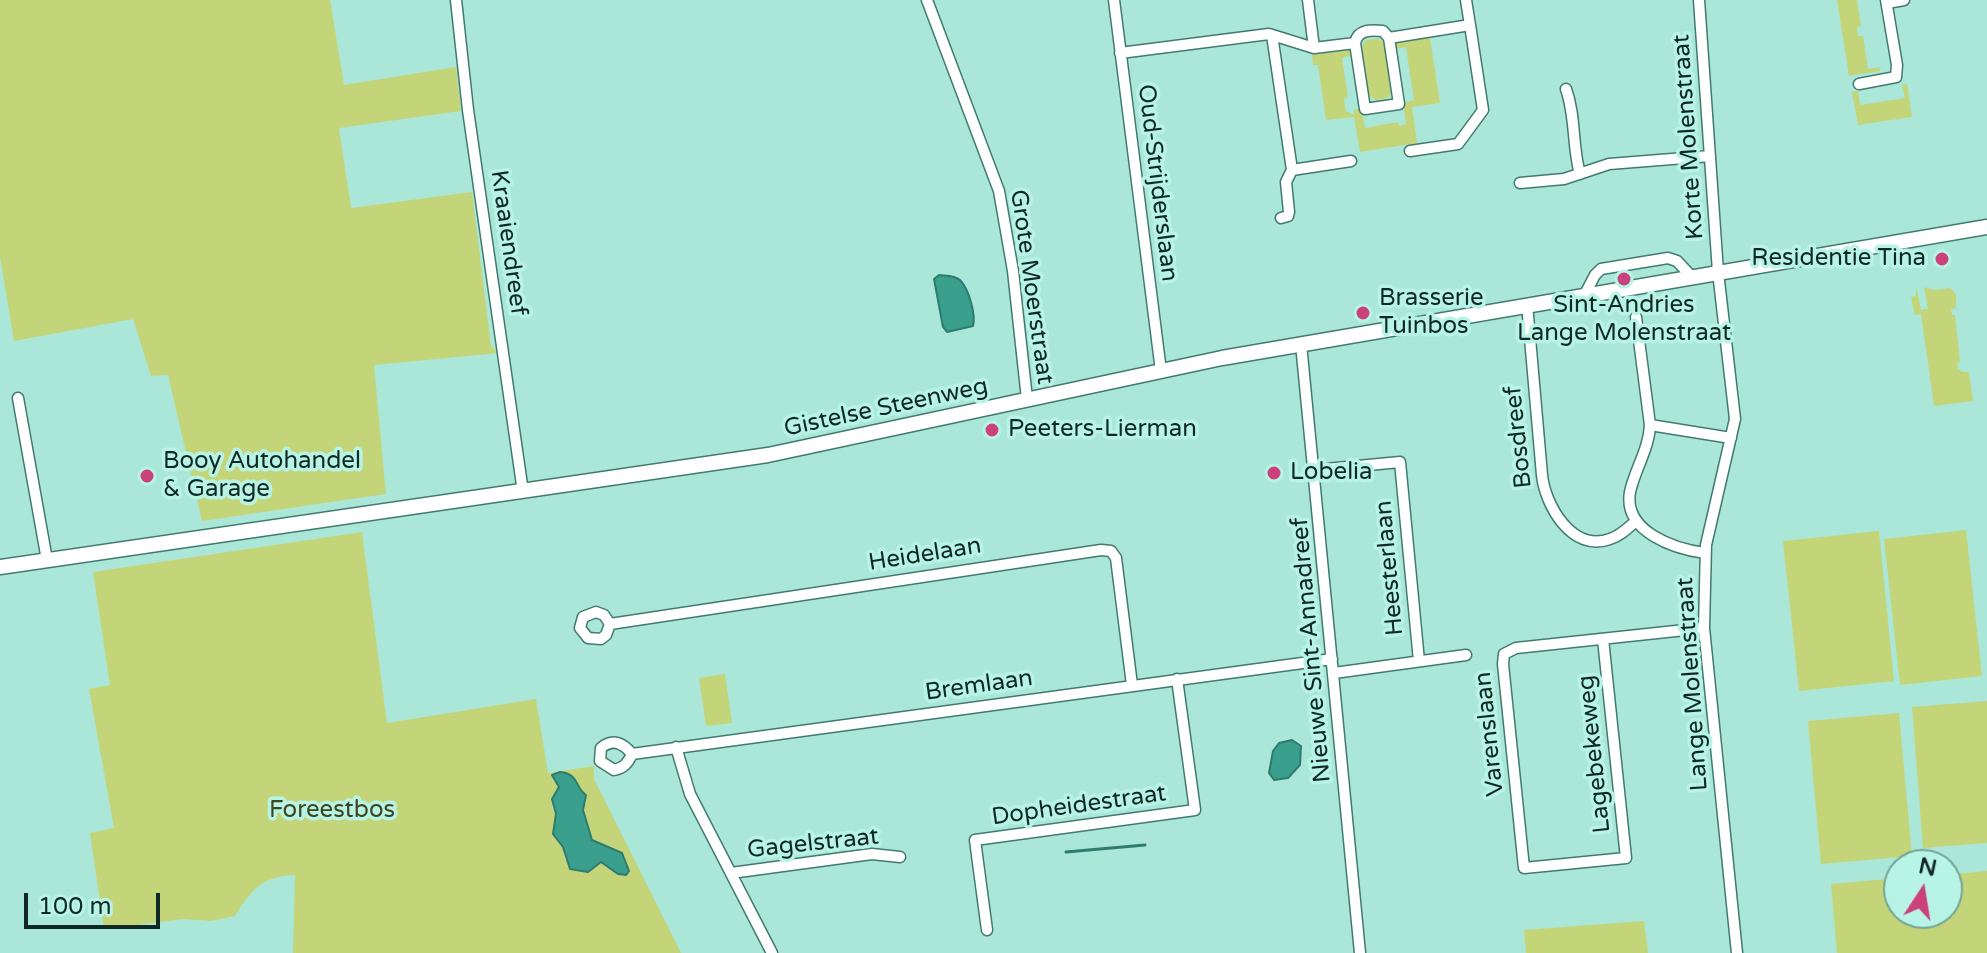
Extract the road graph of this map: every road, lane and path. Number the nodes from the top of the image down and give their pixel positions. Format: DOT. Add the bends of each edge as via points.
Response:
graph roads {
  1 [pos="456,0"];
  2 [pos="927,0"];
  3 [pos="1114,0"];
  4 [pos="1308,0"];
  5 [pos="1466,0"];
  6 [pos="1699,0"];
  7 [pos="1904,0"];
  8 [pos="1886,2"];
  9 [pos="1470,25"];
  10 [pos="1272,35"];
  11 [pos="1389,38"];
  12 [pos="1355,43"];
  13 [pos="1314,48"];
  14 [pos="1120,53"];
  15 [pos="1859,84"];
  16 [pos="1566,89"];
  17 [pos="1410,151"];
  18 [pos="1710,156"];
  19 [pos="1351,161"];
  20 [pos="1292,170"];
  21 [pos="1580,174"];
  22 [pos="1520,183"];
  23 [pos="1281,218"];
  24 [pos="1987,227"];
  25 [pos="1718,272"];
  26 [pos="1691,276"];
  27 [pos="1585,294"];
  28 [pos="1527,304"];
  29 [pos="1636,317"];
  30 [pos="1301,344"];
  31 [pos="1161,371"];
  32 [pos="18,398"];
  33 [pos="1027,399"];
  34 [pos="1650,425"];
  35 [pos="1731,438"];
  36 [pos="1315,470"];
  37 [pos="523,492"];
  38 [pos="1636,521"];
  39 [pos="1705,553"];
  40 [pos="47,560"];
  41 [pos="0,567"];
  42 [pos="610,624"];
  43 [pos="1704,628"];
  44 [pos="1603,639"];
  45 [pos="1466,655"];
  46 [pos="1332,659"];
  47 [pos="1419,661"];
  48 [pos="1334,673"];
  49 [pos="1177,679"];
  50 [pos="1132,685"];
  51 [pos="676,747"];
  52 [pos="632,754"];
  53 [pos="900,857"];
  54 [pos="1524,868"];
  55 [pos="731,873"];
  56 [pos="987,930"];
  57 [pos="772,953"];
  58 [pos="1360,953"];
  59 [pos="1737,953"];
  1 -- 37 [label="street, Kraaiendreef"];
  2 -- 33 [label="street, Grote Moerstraat" via="999,191"];
  3 -- 14 [label="street, Oud-Strijderslaan"];
  4 -- 13 [label="street"];
  5 -- 9 [label="street"];
  6 -- 18 [label="street, Korte Molenstraat"];
  7 -- 8 [label="street"];
  8 -- 15 [label="street" via="1896,77"];
  9 -- 11 [label="street"];
  9 -- 17 [label="street" via="1483,110 1458,144"];
  10 -- 13 [label="street"];
  10 -- 14 [label="street"];
  10 -- 20 [label="street"];
  11 -- 12 [label="street" via="1383,31 1362,32"];
  11 -- 12 [label="street" via="1399,104 1365,109"];
  12 -- 13 [label="street"];
  14 -- 31 [label="street, Oud-Strijderslaan"];
  16 -- 21 [label="street"];
  18 -- 21 [label="street" via="1609,164"];
  18 -- 25 [label="street, Korte Molenstraat"];
  19 -- 20 [label="street"];
  20 -- 23 [label="street" via="1286,182 1289,212"];
  21 -- 22 [label="street"];
  24 -- 25 [label="main road, Gistelse Steenweg"];
  25 -- 26 [label="main road, Gistelse Steenweg"];
  25 -- 35 [label="street, Lange Molenstraat" via="1735,415"];
  26 -- 27 [label="main road, Gistelse Steenweg"];
  26 -- 27 [label="street" via="1668,258 1601,269"];
  27 -- 28 [label="main road, Gistelse Steenweg"];
  28 -- 30 [label="main road, Gistelse Steenweg"];
  28 -- 38 [label="street, Bosdreef" via="1548,502 1569,529 1593,541 1615,537"];
  29 -- 34 [label="street"];
  30 -- 31 [label="main road, Gistelse Steenweg"];
  30 -- 36 [label="street, Nieuwe Sint-Annadreef"];
  31 -- 33 [label="main road, Gistelse Steenweg"];
  32 -- 40 [label="street"];
  33 -- 37 [label="main road, Gistelse Steenweg" via="768,455"];
  34 -- 35 [label="street"];
  34 -- 38 [label="street" via="1630,492"];
  35 -- 39 [label="street, Lange Molenstraat"];
  36 -- 46 [label="street, Nieuwe Sint-Annadreef"];
  36 -- 47 [label="street, Heesterlaan" via="1400,462"];
  37 -- 40 [label="main road, Gistelse Steenweg"];
  38 -- 39 [label="street" via="1673,545"];
  39 -- 43 [label="street, Lange Molenstraat"];
  40 -- 41 [label="main road, Gistelse Steenweg"];
  42 -- 50 [label="street, Heidelaan" via="1111,551"];
  43 -- 44 [label="street, Varenslaan"];
  43 -- 59 [label="street, Lange Molenstraat"];
  44 -- 54 [label="street, Varenslaan" via="1516,648 1504,654"];
  44 -- 54 [label="street, Lagebekeweg" via="1626,858"];
  45 -- 47 [label="street, Heesterlaan"];
  46 -- 48 [label="street, Nieuwe Sint-Annadreef"];
  46 -- 49 [label="street, Bremlaan"];
  47 -- 48 [label="street, Heesterlaan"];
  48 -- 58 [label="street, Nieuwe Sint-Annadreef"];
  49 -- 50 [label="street, Bremlaan"];
  49 -- 56 [label="street, Dopheidestraat" via="1195,810 975,840"];
  50 -- 51 [label="street, Bremlaan"];
  51 -- 52 [label="street, Bremlaan"];
  51 -- 55 [label="street, Gagelstraat" via="690,794"];
  53 -- 55 [label="street, Gagelstraat" via="872,854"];
  55 -- 57 [label="street, Gagelstraat"];
}
